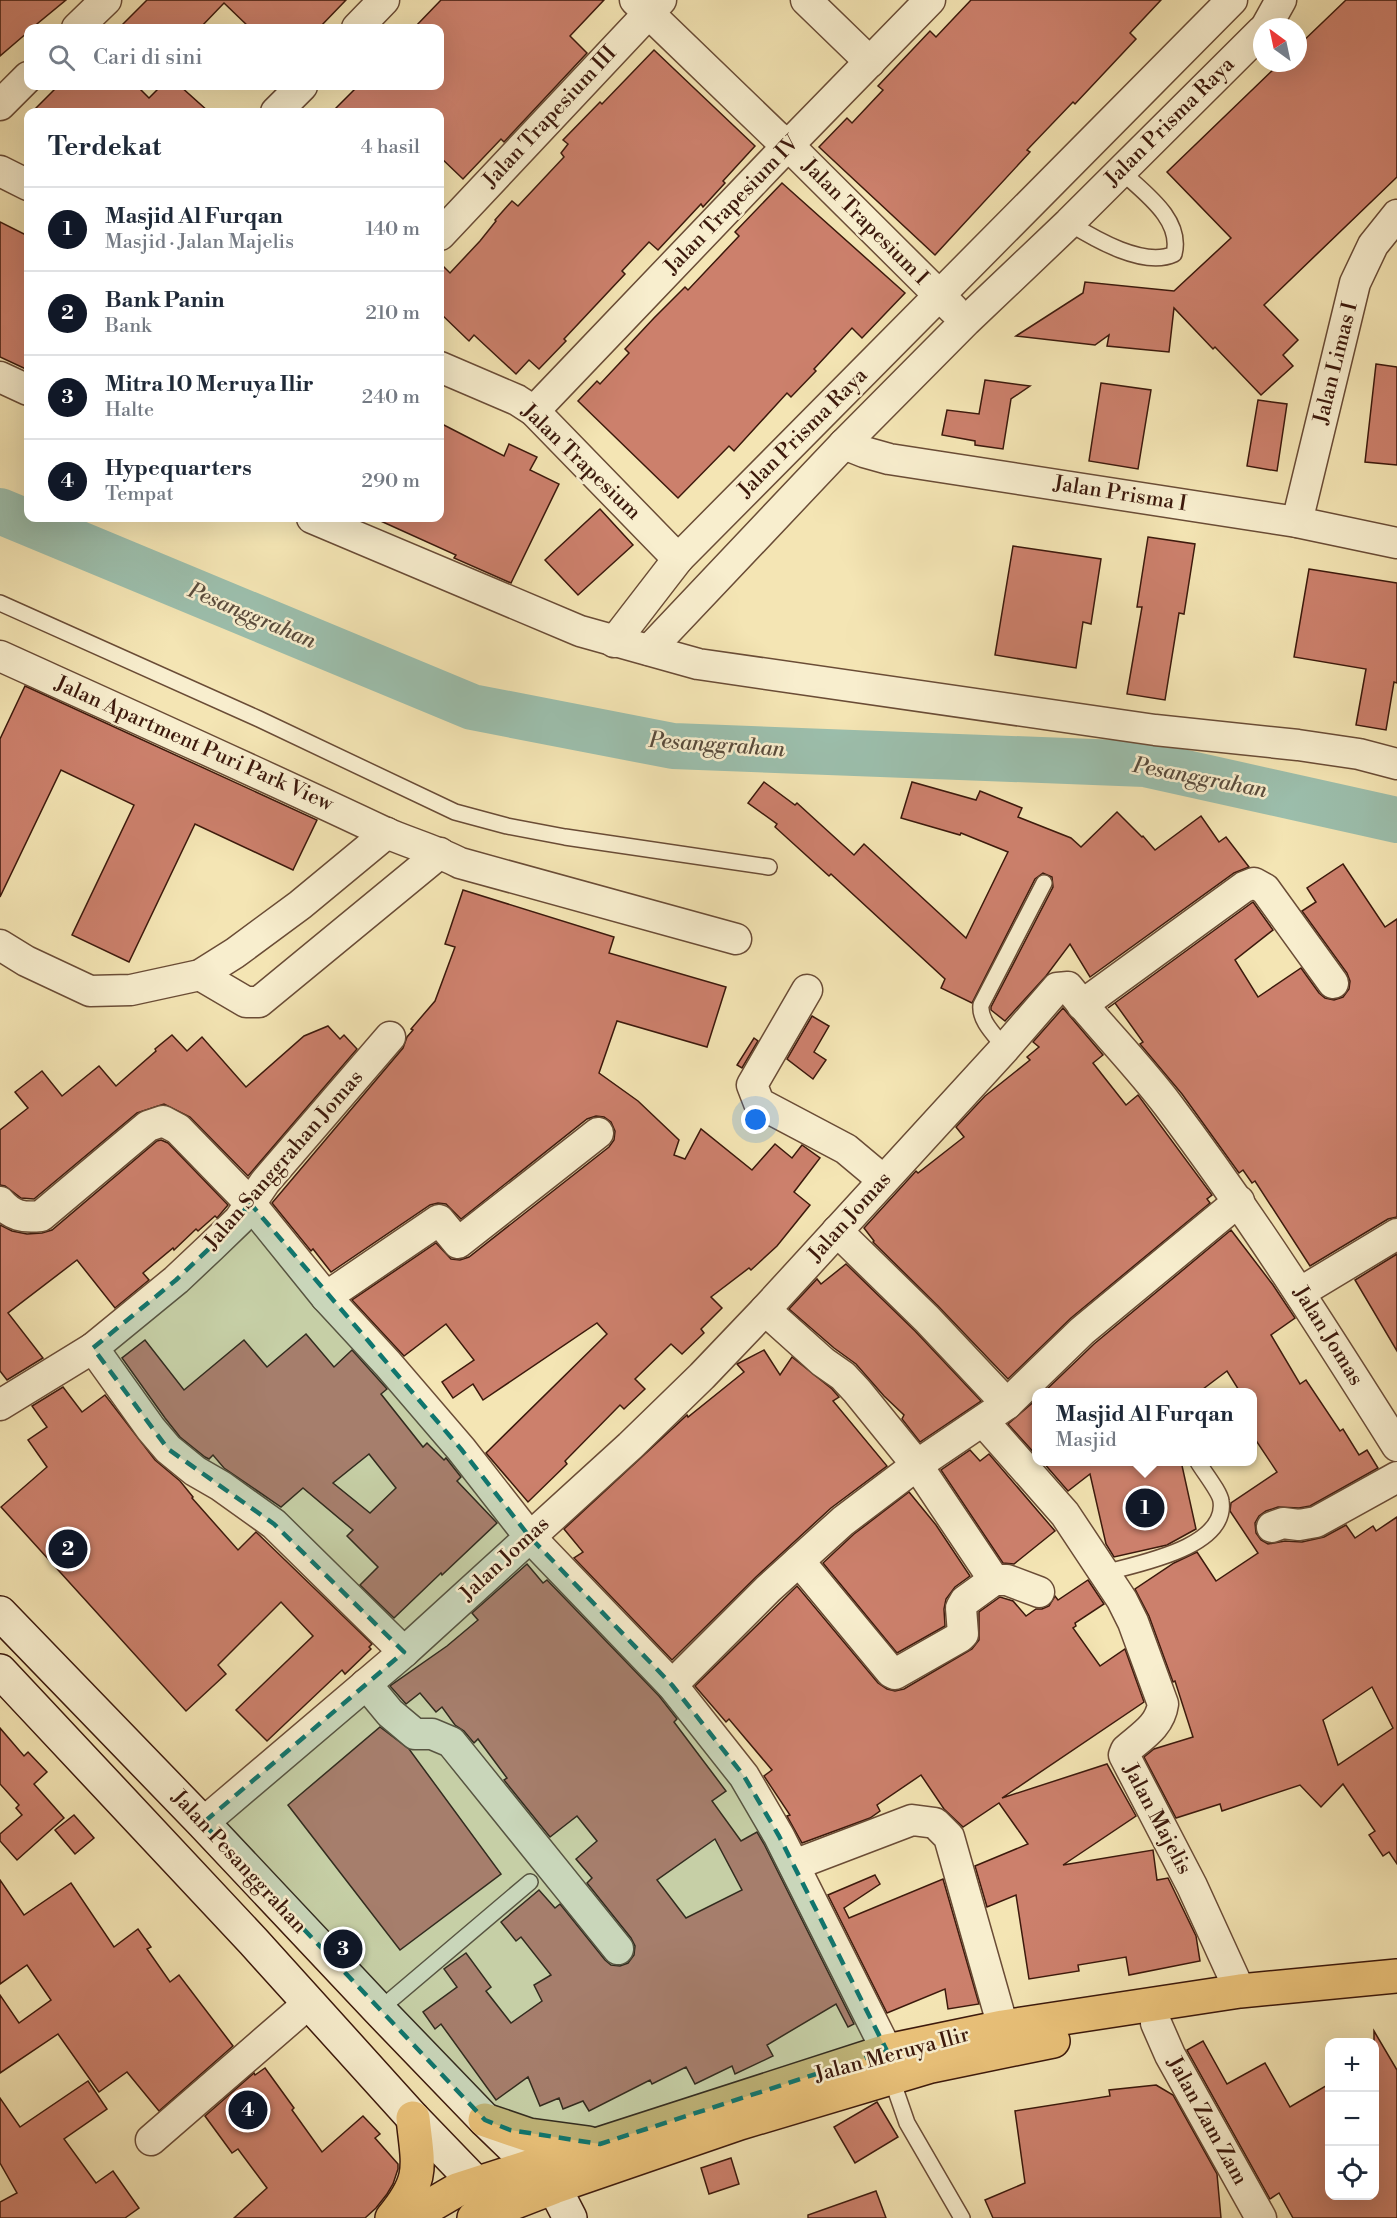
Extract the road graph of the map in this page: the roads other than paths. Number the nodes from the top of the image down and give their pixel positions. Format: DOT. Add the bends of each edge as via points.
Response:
graph roads {
  1 [pos="106,0"];
  2 [pos="384,0"];
  3 [pos="806,0"];
  4 [pos="930,0"];
  5 [pos="1232,0"];
  6 [pos="1281,0"];
  7 [pos="648,4"];
  8 [pos="1271,18"];
  9 [pos="81,24"];
  10 [pos="361,24"];
  11 [pos="1253,40"];
  12 [pos="870,62"];
  13 [pos="24,80"];
  14 [pos="298,90"];
  15 [pos="0,105"];
  16 [pos="280,108"];
  17 [pos="789,146"];
  18 [pos="0,171"];
  19 [pos="1120,171"];
  20 [pos="24,183"];
  21 [pos="1397,215"];
  22 [pos="1069,223"];
  23 [pos="444,231"];
  24 [pos="938,296"];
  25 [pos="966,321"];
  26 [pos="444,369"];
  27 [pos="0,377"];
  28 [pos="24,388"];
  29 [pos="534,411"];
  30 [pos="844,444"];
  31 [pos="321,522"];
  32 [pos="1297,522"];
  33 [pos="1397,543"];
  34 [pos="678,559"];
  35 [pos="0,603"];
  36 [pos="614,642"];
  37 [pos="649,650"];
  38 [pos="0,656"];
  39 [pos="1397,764"];
  40 [pos="387,833"];
  41 [pos="440,853"];
  42 [pos="769,867"];
  43 [pos="1044,883"];
  44 [pos="736,939"];
  45 [pos="0,945"];
  46 [pos="200,975"];
  47 [pos="1333,983"];
  48 [pos="807,990"];
  49 [pos="1082,1005"];
  50 [pos="390,1037"];
  51 [pos="1005,1048"];
  52 [pos="598,1133"];
  53 [pos="883,1180"];
  54 [pos="1239,1201"];
  55 [pos="0,1202"];
  56 [pos="249,1202"];
  57 [pos="837,1231"];
  58 [pos="1397,1234"];
  59 [pos="1301,1292"];
  60 [pos="326,1297"];
  61 [pos="765,1310"];
  62 [pos="93,1348"];
  63 [pos="1007,1404"];
  64 [pos="0,1405"];
  65 [pos="983,1421"];
  66 [pos="1397,1446"];
  67 [pos="917,1465"];
  68 [pos="1201,1466"];
  69 [pos="1397,1477"];
  70 [pos="1272,1527"];
  71 [pos="529,1536"];
  72 [pos="799,1561"];
  73 [pos="1104,1573"];
  74 [pos="994,1580"];
  75 [pos="1039,1592"];
  76 [pos="0,1613"];
  77 [pos="404,1652"];
  78 [pos="0,1671"];
  79 [pos="366,1684"];
  80 [pos="672,1685"];
  81 [pos="203,1822"];
  82 [pos="794,1865"];
  83 [pos="530,1882"];
  84 [pos="287,1913"];
  85 [pos="253,1941"];
  86 [pos="618,1949"];
  87 [pos="1397,1976"];
  88 [pos="1240,1991"];
  89 [pos="1397,1996"];
  90 [pos="309,2003"];
  91 [pos="379,2010"];
  92 [pos="1156,2022"];
  93 [pos="1003,2027"];
  94 [pos="889,2064"];
  95 [pos="413,2118"];
  96 [pos="485,2120"];
  97 [pos="151,2140"];
  98 [pos="600,2144"];
  99 [pos="544,2177"];
  100 [pos="476,2184"];
  101 [pos="496,2214"];
  102 [pos="392,2218"];
  103 [pos="409,2218"];
  104 [pos="570,2218"];
  105 [pos="962,2218"];
  106 [pos="1261,2218"];
  1 -- 9 [label="street"];
  2 -- 10 [label="street"];
  3 -- 12 [label="street"];
  4 -- 12 [label="street, Jalan Trapesium IV"];
  5 -- 24 [label="street, Jalan Prisma Raya"];
  6 -- 8 [label="street"];
  7 -- 17 [label="street, Jalan Trapesium I"];
  7 -- 23 [label="street, Jalan Trapesium III"];
  11 -- 19 [label="street, Jalan Prisma Raya"];
  12 -- 17 [label="street, Jalan Trapesium IV"];
  13 -- 15 [label="street"];
  14 -- 16 [label="street"];
  17 -- 24 [label="street, Jalan Trapesium I"];
  17 -- 29 [label="street, Jalan Trapesium IV"];
  18 -- 20 [label="street"];
  19 -- 22 [label="street, Jalan Prisma Raya"];
  19 -- 22 [label="lane" via="1157,204 1173,228 1177,243 1174,254 1166,258 1140,256 1095,239"];
  21 -- 32 [label="street, Jalan Limas I" via="1373,245 1356,283"];
  22 -- 25 [label="street, Jalan Prisma Raya"];
  24 -- 25 [label="street, Jalan Trapesium I"];
  24 -- 34 [label="street, Jalan Prisma Raya"];
  25 -- 30 [label="street, Jalan Prisma Raya"];
  26 -- 29 [label="street, Jalan Trapesium"];
  27 -- 28 [label="street"];
  29 -- 34 [label="street, Jalan Trapesium"];
  30 -- 32 [label="street, Jalan Prisma I" via="889,459"];
  30 -- 37 [label="street, Jalan Prisma Raya"];
  31 -- 36 [label="street"];
  32 -- 33 [label="street, Jalan Prisma I"];
  34 -- 36 [label="street, Jalan Prisma Raya"];
  35 -- 42 [label="lane" via="454,812 565,837"];
  36 -- 37 [label="street"];
  37 -- 39 [label="street" via="710,666 1155,730 1298,745"];
  38 -- 40 [label="street, Jalan Apartment Puri Park View"];
  40 -- 41 [label="street, Jalan Apartment Puri Park View"];
  40 -- 46 [label="street" via="300,905"];
  41 -- 44 [label="street, Jalan Apartment Puri Park View" via="459,863"];
  41 -- 46 [label="street" via="259,1002 246,1002"];
  43 -- 51 [label="lane" via="981,1005 984,1021"];
  45 -- 46 [label="street" via="90,992 131,990"];
  47 -- 49 [label="street" via="1265,889 1254,883"];
  48 -- 53 [label="street" via="752,1085 754,1092 759,1102 846,1149"];
  49 -- 51 [label="street, Jalan Jomas" via="1068,987 1057,988"];
  49 -- 54 [label="street, Jalan Jomas" via="1167,1103"];
  50 -- 56 [label="street, Jalan Sanggrahan Jomas"];
  51 -- 53 [label="street, Jalan Jomas"];
  52 -- 60 [label="street" via="459,1243 439,1220"];
  53 -- 57 [label="street, Jalan Jomas"];
  54 -- 59 [label="street, Jalan Jomas"];
  54 -- 63 [label="street" via="1082,1331"];
  55 -- 56 [label="street" via="8,1211 24,1218 41,1216 143,1131 162,1121 178,1129"];
  56 -- 60 [label="street"];
  56 -- 62 [label="street, Jalan Sanggrahan Jomas" via="239,1220 176,1280"];
  57 -- 61 [label="street, Jalan Jomas"];
  57 -- 63 [label="street"];
  58 -- 59 [label="street"];
  59 -- 66 [label="street, Jalan Jomas"];
  60 -- 71 [label="street" via="454,1440"];
  61 -- 67 [label="street" via="843,1377"];
  61 -- 71 [label="street, Jalan Jomas" via="630,1446"];
  62 -- 64 [label="street, Jalan Sanggrahan Jomas"];
  62 -- 77 [label="street" via="168,1449 274,1524"];
  63 -- 65 [label="street"];
  65 -- 67 [label="street"];
  65 -- 73 [label="street, Jalan Majelis" via="1065,1514"];
  67 -- 72 [label="street" via="843,1521"];
  67 -- 74 [label="street"];
  68 -- 73 [label="lane" via="1221,1501 1218,1520 1208,1533 1198,1542 1170,1553"];
  69 -- 70 [label="street" via="1316,1522"];
  71 -- 77 [label="street, Jalan Jomas"];
  71 -- 80 [label="street"];
  72 -- 74 [label="street" via="895,1674 960,1637 965,1601"];
  72 -- 80 [label="street"];
  73 -- 88 [label="street, Jalan Majelis" via="1133,1622 1163,1704 1156,1724 1124,1755 1192,1886"];
  74 -- 75 [label="street" via="1007,1580"];
  76 -- 81 [label="main road, Jalan Pesanggrahan"];
  77 -- 79 [label="street, Jalan Jomas"];
  78 -- 85 [label="main road, Jalan Pesanggrahan"];
  79 -- 81 [label="street, Jalan Jomas"];
  79 -- 86 [label="street" via="390,1713 415,1734 432,1734 451,1742"];
  80 -- 82 [label="street" via="744,1776"];
  81 -- 84 [label="main road, Jalan Pesanggrahan"];
  82 -- 93 [label="street" via="912,1820 935,1824 949,1837"];
  82 -- 94 [label="street"];
  83 -- 91 [label="lane"];
  84 -- 85 [label="main road"];
  84 -- 91 [label="main road, Jalan Pesanggrahan"];
  85 -- 90 [label="main road, Jalan Pesanggrahan"];
  87 -- 88 [label="main road, Jalan Meruya Ilir"];
  88 -- 93 [label="main road, Jalan Meruya Ilir"];
  89 -- 92 [label="main road, Jalan Meruya Ilir"];
  90 -- 95 [label="main road, Jalan Pesanggrahan"];
  90 -- 97 [label="street"];
  91 -- 96 [label="main road, Jalan Pesanggrahan"];
  92 -- 94 [label="main road, Jalan Meruya Ilir" via="984,2054"];
  92 -- 106 [label="street, Jalan Zam Zam" via="1170,2055"];
  93 -- 94 [label="main road, Jalan Meruya Ilir"];
  94 -- 98 [label="main road, Jalan Meruya Ilir"];
  94 -- 99 [label="main road, Jalan Meruya Ilir" via="740,2123"];
  94 -- 105 [label="lane" via="907,2122"];
  95 -- 100 [label="main road, Jalan Pesanggrahan"];
  95 -- 102 [label="main road" via="418,2167 415,2185"];
  96 -- 98 [label="main road" via="529,2135"];
  96 -- 99 [label="main road, Jalan Pesanggrahan"];
  98 -- 99 [label="main road, Jalan Meruya Ilir"];
  99 -- 100 [label="main road, Jalan Meruya Ilir"];
  99 -- 101 [label="main road, Jalan Meruya Ilir"];
  99 -- 104 [label="main road, Jalan Pesanggrahan"];
  100 -- 101 [label="main road, Jalan Pesanggrahan"];
  100 -- 103 [label="main road, Jalan Meruya Ilir" via="457,2190"];
}
